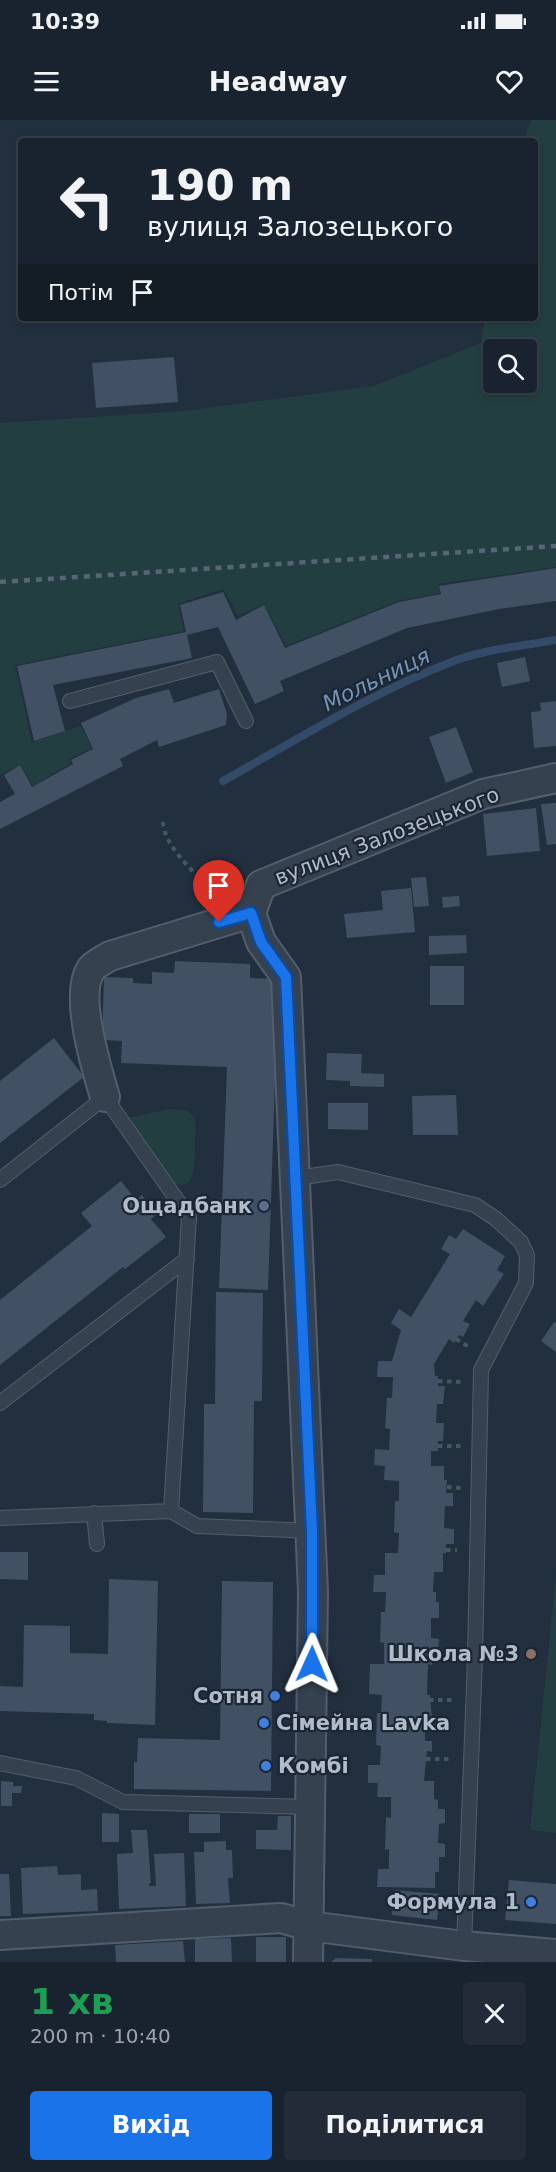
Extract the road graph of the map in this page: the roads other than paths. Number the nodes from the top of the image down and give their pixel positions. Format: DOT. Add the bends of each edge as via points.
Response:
graph roads {
  1 [pos="70,701"];
  2 [pos="246,721"];
  3 [pos="556,778"];
  4 [pos="246,914"];
  5 [pos="105,1096"];
  6 [pos="296,1178"];
  7 [pos="0,1180"];
  8 [pos="187,1259"];
  9 [pos="0,1403"];
  10 [pos="171,1511"];
  11 [pos="94,1513"];
  12 [pos="0,1518"];
  13 [pos="312,1531"];
  14 [pos="97,1544"];
  15 [pos="0,1763"];
  16 [pos="310,1807"];
  17 [pos="309,1926"];
  18 [pos="0,1935"];
  19 [pos="464,1946"];
  20 [pos="556,1954"];
  21 [pos="308,1962"];
  1 -- 2 [label="lane" via="217,662"];
  3 -- 4 [label="street, вулиця Залозецького" via="483,794 261,885"];
  4 -- 5 [label="street" via="110,956 92,968 83,989 92,1052"];
  4 -- 6 [label="street" via="286,977"];
  5 -- 7 [label="lane"];
  5 -- 8 [label="lane" via="189,1217"];
  6 -- 13 [label="street"];
  6 -- 19 [label="lane" via="338,1172 475,1205 521,1242 527,1255 526,1283 481,1370 476,1658"];
  8 -- 9 [label="lane"];
  8 -- 10 [label="lane"];
  10 -- 11 [label="lane"];
  10 -- 13 [label="lane" via="197,1526"];
  11 -- 12 [label="lane"];
  11 -- 14 [label="lane"];
  13 -- 16 [label="street"];
  15 -- 16 [label="lane" via="76,1778 123,1803"];
  16 -- 17 [label="street"];
  17 -- 18 [label="street" via="281,1918"];
  17 -- 19 [label="street"];
  17 -- 21 [label="street"];
  19 -- 20 [label="street"];
}
